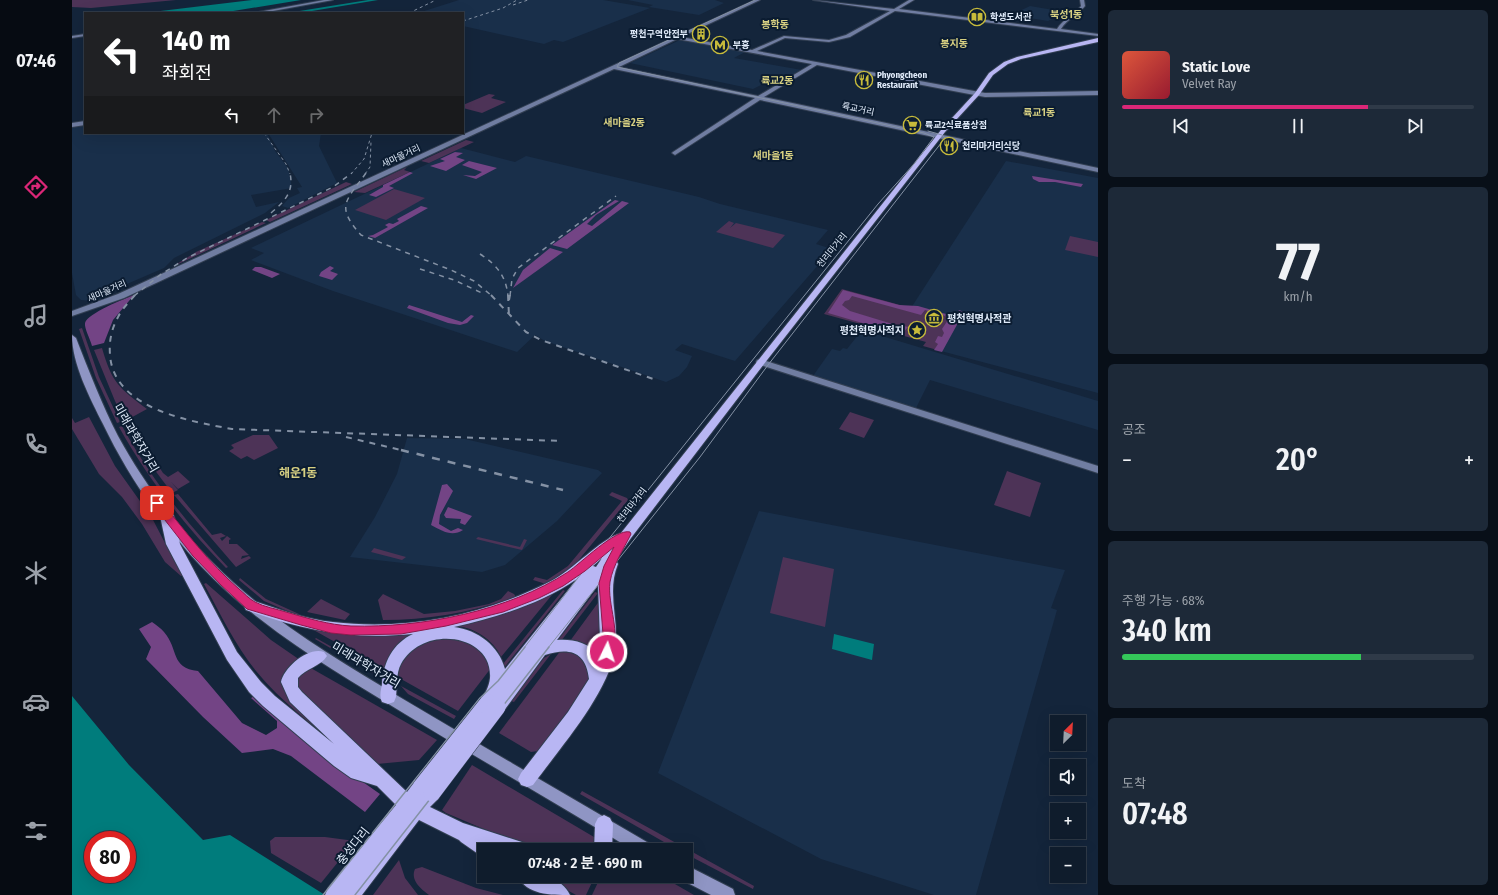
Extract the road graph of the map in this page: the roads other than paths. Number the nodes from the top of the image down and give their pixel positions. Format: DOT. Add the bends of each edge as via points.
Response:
graph roads {
  1 [pos="331,0"];
  2 [pos="758,0"];
  3 [pos="815,0"];
  4 [pos="912,0"];
  5 [pos="1082,0"];
  6 [pos="895,10"];
  7 [pos="268,12"];
  8 [pos="1058,30"];
  9 [pos="84,35"];
  10 [pos="1098,35"];
  11 [pos="72,37"];
  12 [pos="677,38"];
  13 [pos="1098,40"];
  14 [pos="752,52"];
  15 [pos="816,64"];
  16 [pos="614,67"];
  17 [pos="1098,93"];
  18 [pos="977,94"];
  19 [pos="760,97"];
  20 [pos="84,123"];
  21 [pos="72,125"];
  22 [pos="940,136"];
  23 [pos="675,153"];
  24 [pos="1098,170"];
  25 [pos="72,314"];
  26 [pos="72,338"];
  27 [pos="760,362"];
  28 [pos="1098,470"];
  29 [pos="167,516"];
  30 [pos="626,534"];
  31 [pos="251,606"];
  32 [pos="542,650"];
  33 [pos="319,656"];
  34 [pos="597,681"];
  35 [pos="388,697"];
  36 [pos="492,705"];
  37 [pos="527,779"];
  38 [pos="385,782"];
  39 [pos="407,814"];
  40 [pos="604,824"];
  41 [pos="460,830"];
  42 [pos="477,843"];
  43 [pos="498,843"];
  44 [pos="603,843"];
  45 [pos="635,843"];
  46 [pos="693,876"];
  47 [pos="539,883"];
  48 [pos="335,895"];
  49 [pos="350,895"];
  50 [pos="560,895"];
  51 [pos="727,895"];
  1 -- 7 [label="main road"];
  2 -- 12 [label="main road, 새마을거리"];
  3 -- 6 [label="main road"];
  4 -- 6 [label="main road"];
  5 -- 8 [label="main road" via="1083,6 1078,13 1063,21"];
  6 -- 8 [label="main road"];
  6 -- 14 [label="main road" via="848,36 829,41 784,37"];
  8 -- 10 [label="main road"];
  9 -- 11 [label="main road"];
  12 -- 14 [label="main road"];
  12 -- 16 [label="main road, 새마을거리"];
  13 -- 18 [label="highway, 천리마거리" via="1012,60 991,74"];
  14 -- 15 [label="main road"];
  15 -- 18 [label="main road"];
  15 -- 19 [label="main road"];
  16 -- 19 [label="main road, 륙교거리"];
  16 -- 25 [label="main road, 새마을거리" via="121,296"];
  17 -- 18 [label="main road" via="993,96"];
  18 -- 22 [label="highway, 천리마거리"];
  19 -- 22 [label="main road, 륙교거리"];
  19 -- 23 [label="main road"];
  20 -- 21 [label="main road"];
  22 -- 24 [label="main road, 륙교거리"];
  22 -- 27 [label="highway, 천리마거리"];
  26 -- 29 [label="main road, 미래과학자거리" via="103,416 123,453"];
  27 -- 28 [label="main road"];
  27 -- 30 [label="highway, 천리마거리"];
  29 -- 31 [label="main road, 미래과학자거리" via="217,575"];
  29 -- 38 [label="highway" via="174,544 232,656 254,687 340,760 357,772"];
  30 -- 31 [label="highway" via="566,579 535,596 492,611 446,622 401,629 351,630 301,621"];
  30 -- 32 [label="highway, 천리마거리" via="604,568"];
  30 -- 34 [label="highway" via="609,566 605,583 607,652"];
  30 -- 36 [label="highway, 천리마거리" via="598,562"];
  31 -- 33 [label="main road, 미래과학자거리"];
  32 -- 34 [label="highway" via="565,646 581,650 593,661"];
  32 -- 36 [label="highway, 천리마거리"];
  33 -- 35 [label="main road, 미래과학자거리"];
  33 -- 38 [label="highway" via="292,674 288,681 291,690"];
  34 -- 37 [label="highway"];
  35 -- 36 [label="highway" via="391,671 398,655 419,638 436,632 446,632 476,639 490,652 498,670 498,685"];
  35 -- 37 [label="main road, 미래과학자거리"];
  36 -- 39 [label="highway, bridge"];
  37 -- 40 [label="main road, 미래과학자거리"];
  38 -- 39 [label="highway"];
  39 -- 41 [label="highway"];
  39 -- 48 [label="highway, 충성다리"];
  39 -- 49 [label="highway"];
  40 -- 44 [label="highway"];
  40 -- 45 [label="main road, 미래과학자거리"];
  41 -- 42 [label="highway"];
  41 -- 43 [label="highway"];
  46 -- 51 [label="main road"];
  47 -- 50 [label="highway"];
}
